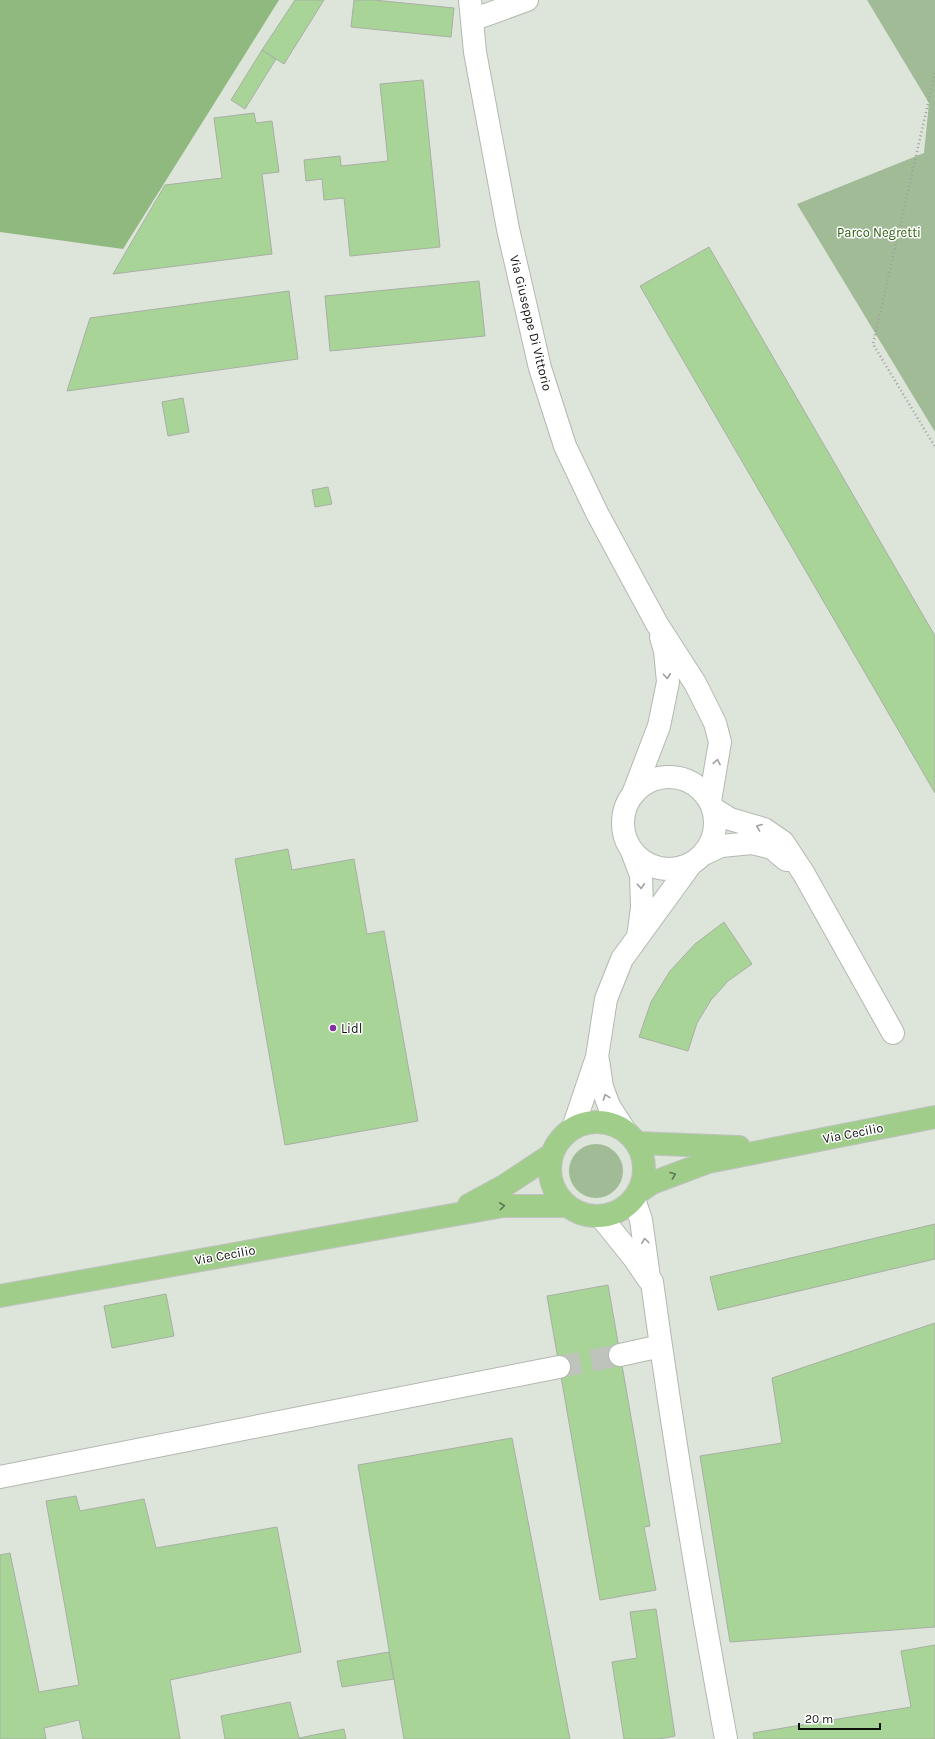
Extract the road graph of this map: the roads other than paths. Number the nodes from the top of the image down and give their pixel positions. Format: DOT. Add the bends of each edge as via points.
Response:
graph roads {
  1 [pos="527,0"];
  2 [pos="471,10"];
  3 [pos="657,624"];
  4 [pos="634,794"];
  5 [pos="712,805"];
  6 [pos="631,848"];
  7 [pos="698,859"];
  8 [pos="804,874"];
  9 [pos="638,937"];
  10 [pos="893,1033"];
  11 [pos="597,1057"];
  12 [pos="935,1117"];
  13 [pos="573,1128"];
  14 [pos="630,1137"];
  15 [pos="771,1149"];
  16 [pos="552,1155"];
  17 [pos="636,1196"];
  18 [pos="567,1206"];
  19 [pos="450,1214"];
  20 [pos="602,1217"];
  21 [pos="649,1280"];
  22 [pos="0,1296"];
  23 [pos="661,1346"];
  24 [pos="620,1355"];
  25 [pos="559,1367"];
  26 [pos="0,1478"];
  27 [pos="726,1739"];
  1 -- 2 [label="street"];
  2 -- 3 [label="street, Via Giuseppe Di Vittorio" via="475,52 508,229 540,368 566,446 597,513"];
  3 -- 4 [label="street, Via Giuseppe Di Vittorio, one-way" via="665,651 668,682 659,726"];
  5 -- 3 [label="street, Via Giuseppe Di Vittorio, one-way" via="720,742 716,723 695,683"];
  4 -- 5 [label="street" via="650,780 664,776 680,777 695,783 707,794"];
  4 -- 6 [label="street" via="628,800 623,814 623,829"];
  5 -- 7 [label="street" via="716,825 713,841"];
  8 -- 5 [label="street, one-way" via="783,842 764,829 730,818"];
  6 -- 7 [label="street" via="648,864 662,869 677,868"];
  6 -- 9 [label="street, one-way" via="640,875 642,908"];
  7 -- 8 [label="street" via="721,846 752,842 772,848"];
  7 -- 9 [label="street"];
  8 -- 10 [label="street"];
  9 -- 11 [label="street" via="622,959 606,999"];
  11 -- 13 [label="street"];
  14 -- 11 [label="street, one-way" via="609,1106 602,1087"];
  12 -- 15 [label="main road, Via Cecilio"];
  13 -- 14 [label="main road" via="585,1123 598,1122 610,1124"];
  13 -- 16 [label="main road" via="556,1144"];
  14 -- 15 [label="main road, Via Cecilio"];
  14 -- 17 [label="main road" via="642,1154 644,1166 644,1179"];
  17 -- 15 [label="main road, Via Cecilio, one-way" via="652,1183 708,1162"];
  16 -- 18 [label="main road" via="549,1166 550,1178 554,1189"];
  16 -- 19 [label="main road, Via Cecilio" via="504,1186"];
  17 -- 20 [label="main road" via="617,1212"];
  21 -- 17 [label="street, one-way"];
  19 -- 18 [label="main road, Via Cecilio, one-way" via="503,1206"];
  18 -- 20 [label="main road" via="587,1216"];
  19 -- 22 [label="main road, Via Cecilio"];
  20 -- 21 [label="street"];
  21 -- 23 [label="street" via="652,1282"];
  23 -- 24 [label="street"];
  23 -- 27 [label="street"];
  25 -- 26 [label="street"];
}
